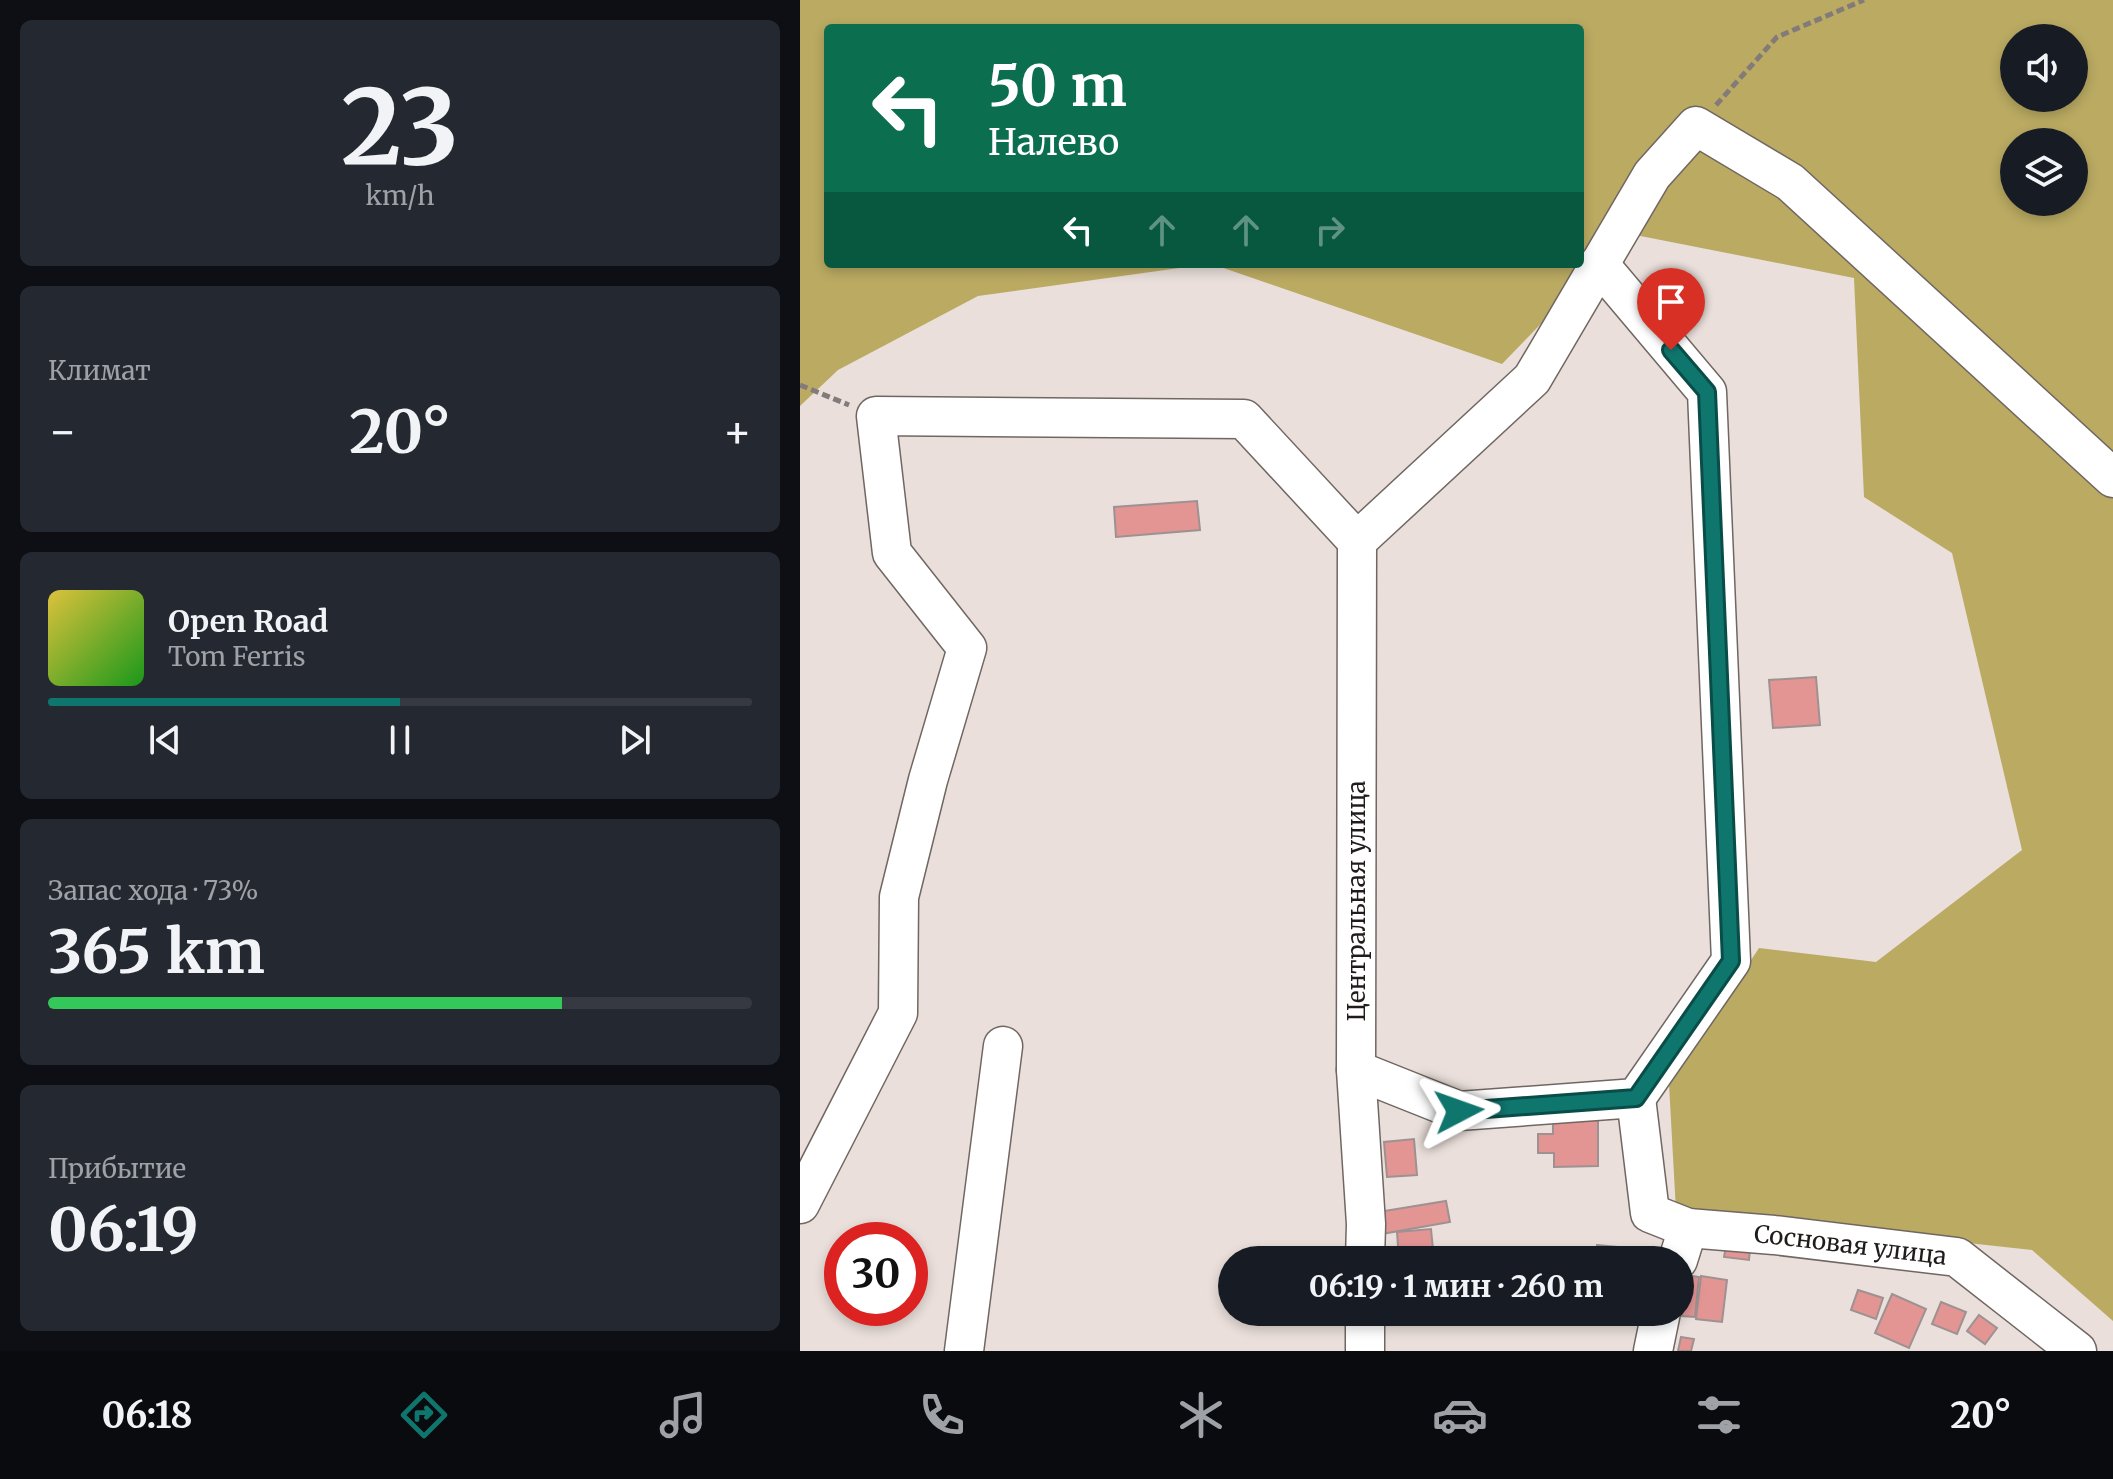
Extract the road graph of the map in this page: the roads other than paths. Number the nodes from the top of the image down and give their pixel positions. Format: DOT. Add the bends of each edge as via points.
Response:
graph roads {
  1 [pos="1599,264"];
  2 [pos="2113,478"];
  3 [pos="1357,541"];
  4 [pos="1003,1046"];
  5 [pos="1356,1070"];
  6 [pos="1636,1098"];
  7 [pos="800,1204"];
  8 [pos="1683,1244"];
  9 [pos="1365,1246"];
  10 [pos="1365,1326"];
  11 [pos="1658,1326"];
  12 [pos="964,1351"];
  13 [pos="1365,1351"];
  14 [pos="1653,1351"];
  15 [pos="2077,1351"];
  1 -- 2 [label="street" via="1652,175 1696,126 1790,182"];
  1 -- 3 [label="street" via="1532,379"];
  1 -- 6 [label="street" via="1707,392 1731,961"];
  3 -- 5 [label="street, Центральная улица"];
  3 -- 7 [label="street" via="1244,419 876,416 892,553 967,648 899,897 898,1013"];
  4 -- 12 [label="street"];
  5 -- 6 [label="street" via="1459,1111"];
  5 -- 9 [label="street, Центральная улица"];
  6 -- 8 [label="street, Сосновая улица" via="1650,1213"];
  8 -- 15 [label="street, Сосновая улица" via="1774,1235 1957,1257"];
  10 -- 13 [label="street"];
  11 -- 14 [label="street"];
}
